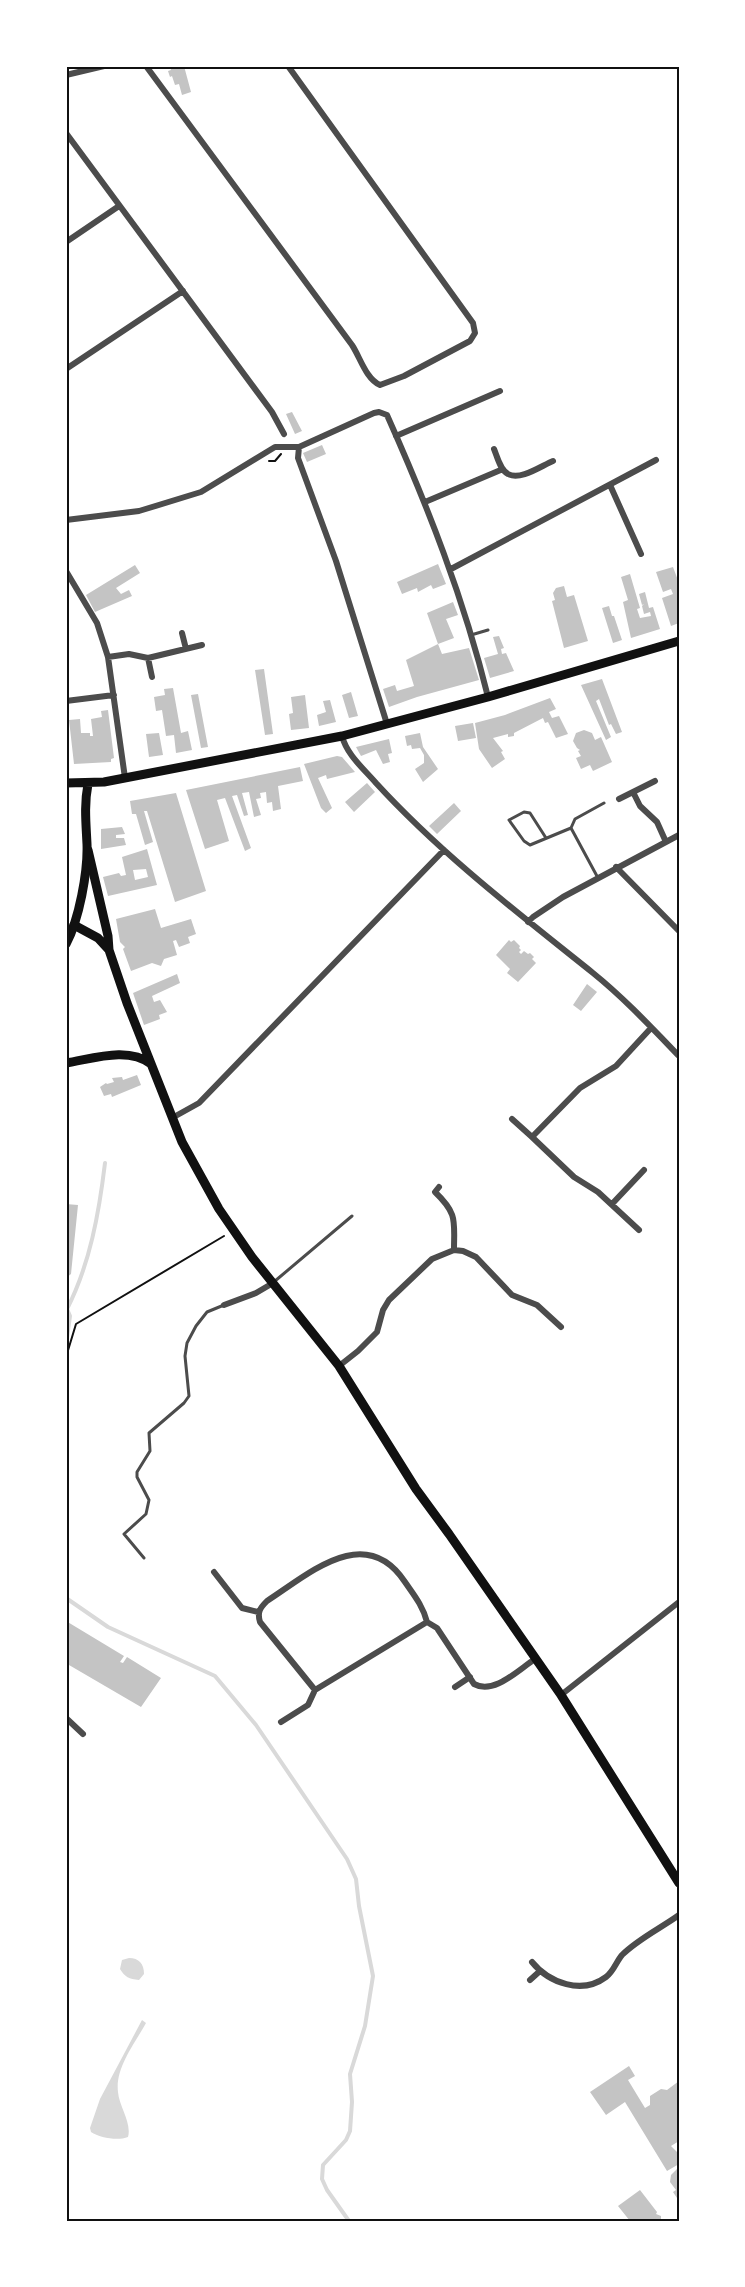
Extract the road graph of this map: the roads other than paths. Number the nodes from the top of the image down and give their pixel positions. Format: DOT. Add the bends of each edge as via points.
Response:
graph roads {
  1 [pos="104,66"];
  2 [pos="146,66"];
  3 [pos="288,66"];
  4 [pos="66,75"];
  5 [pos="66,133"];
  6 [pos="119,206"];
  7 [pos="66,242"];
  8 [pos="183,291"];
  9 [pos="66,369"];
  10 [pos="500,392"];
  11 [pos="284,434"];
  12 [pos="396,436"];
  13 [pos="299,447"];
  14 [pos="494,449"];
  15 [pos="656,460"];
  16 [pos="553,461"];
  17 [pos="503,470"];
  18 [pos="610,485"];
  19 [pos="425,502"];
  20 [pos="66,520"];
  21 [pos="641,554"];
  22 [pos="451,569"];
  23 [pos="66,571"];
  24 [pos="488,630"];
  25 [pos="182,633"];
  26 [pos="471,635"];
  27 [pos="679,641"];
  28 [pos="202,645"];
  29 [pos="186,649"];
  30 [pos="108,657"];
  31 [pos="148,658"];
  32 [pos="152,677"];
  33 [pos="114,695"];
  34 [pos="489,697"];
  35 [pos="66,701"];
  36 [pos="387,724"];
  37 [pos="342,736"];
  38 [pos="125,778"];
  39 [pos="655,782"];
  40 [pos="66,783"];
  41 [pos="88,784"];
  42 [pos="633,792"];
  43 [pos="619,799"];
  44 [pos="604,803"];
  45 [pos="571,828"];
  46 [pos="679,835"];
  47 [pos="546,838"];
  48 [pos="666,842"];
  49 [pos="87,846"];
  50 [pos="444,850"];
  51 [pos="616,867"];
  52 [pos="598,878"];
  53 [pos="528,922"];
  54 [pos="74,925"];
  55 [pos="679,931"];
  56 [pos="66,944"];
  57 [pos="109,950"];
  58 [pos="651,1028"];
  59 [pos="138,1032"];
  60 [pos="127,1054"];
  61 [pos="679,1056"];
  62 [pos="66,1063"];
  63 [pos="152,1065"];
  64 [pos="172,1118"];
  65 [pos="512,1119"];
  66 [pos="532,1137"];
  67 [pos="644,1170"];
  68 [pos="439,1187"];
  69 [pos="612,1204"];
  70 [pos="352,1216"];
  71 [pos="639,1230"];
  72 [pos="454,1250"];
  73 [pos="273,1283"];
  74 [pos="224,1305"];
  75 [pos="561,1327"];
  76 [pos="339,1366"];
  77 [pos="144,1558"];
  78 [pos="214,1572"];
  79 [pos="679,1602"];
  80 [pos="258,1612"];
  81 [pos="427,1622"];
  82 [pos="535,1659"];
  83 [pos="470,1677"];
  84 [pos="454,1687"];
  85 [pos="315,1690"];
  86 [pos="561,1695"];
  87 [pos="66,1718"];
  88 [pos="281,1722"];
  89 [pos="83,1734"];
  90 [pos="679,1883"];
  91 [pos="679,1915"];
  92 [pos="532,1962"];
  93 [pos="540,1971"];
  94 [pos="530,1980"];
  1 -- 4 [label="street"];
  2 -- 3 [label="street" via="352,345 374,383 380,386 470,341 475,333 473,323"];
  5 -- 6 [label="street"];
  6 -- 7 [label="street"];
  6 -- 8 [label="street"];
  8 -- 9 [label="street"];
  8 -- 11 [label="street"];
  10 -- 12 [label="street"];
  12 -- 13 [label="street" via="387,415 379,412"];
  12 -- 19 [label="street"];
  13 -- 20 [label="street" via="274,447 201,492 139,511"];
  13 -- 36 [label="street" via="298,458 336,561"];
  14 -- 17 [label="street"];
  15 -- 18 [label="street"];
  16 -- 17 [label="street" via="519,476"];
  17 -- 19 [label="street"];
  18 -- 21 [label="street"];
  18 -- 22 [label="street"];
  19 -- 22 [label="street"];
  22 -- 26 [label="street"];
  23 -- 30 [label="street" via="97,623"];
  24 -- 26 [label="lane"];
  25 -- 29 [label="street"];
  26 -- 34 [label="street"];
  27 -- 34 [label="main road"];
  28 -- 29 [label="street"];
  29 -- 31 [label="street"];
  30 -- 31 [label="street" via="129,654"];
  30 -- 33 [label="street"];
  31 -- 32 [label="street"];
  33 -- 35 [label="street"];
  33 -- 38 [label="street"];
  34 -- 36 [label="main road"];
  36 -- 37 [label="main road"];
  37 -- 38 [label="main road"];
  37 -- 50 [label="street" via="345,748"];
  38 -- 41 [label="main road"];
  39 -- 42 [label="street"];
  40 -- 41 [label="main road"];
  41 -- 49 [label="main road" via="84,810"];
  42 -- 43 [label="street"];
  42 -- 48 [label="street" via="640,806 657,822"];
  44 -- 45 [label="lane" via="575,819"];
  45 -- 47 [label="lane"];
  45 -- 52 [label="lane"];
  46 -- 48 [label="street"];
  47 -- 47 [label="lane" via="530,845 510,820 530,813"];
  48 -- 51 [label="street"];
  49 -- 54 [label="main road"];
  49 -- 57 [label="main road"];
  50 -- 53 [label="street"];
  50 -- 64 [label="street" via="199,1103"];
  51 -- 52 [label="street"];
  51 -- 55 [label="street"];
  52 -- 53 [label="street"];
  53 -- 58 [label="street" via="594,974"];
  54 -- 56 [label="main road"];
  54 -- 57 [label="main road" via="98,938"];
  57 -- 59 [label="main road"];
  58 -- 61 [label="street"];
  58 -- 66 [label="street" via="616,1066 580,1088"];
  59 -- 60 [label="main road"];
  59 -- 63 [label="main road"];
  60 -- 62 [label="main road"];
  60 -- 63 [label="main road"];
  63 -- 64 [label="main road"];
  64 -- 73 [label="main road" via="219,1209"];
  65 -- 66 [label="street"];
  66 -- 69 [label="street" via="574,1177"];
  67 -- 69 [label="street"];
  68 -- 72 [label="street" via="435,1192 454,1217"];
  69 -- 71 [label="street"];
  70 -- 73 [label="lane"];
  72 -- 75 [label="street" via="476,1257 512,1295 537,1305"];
  72 -- 76 [label="street" via="432,1259 389,1300 377,1332"];
  73 -- 74 [label="street"];
  73 -- 76 [label="main road"];
  74 -- 77 [label="lane" via="207,1312 187,1343 189,1396 149,1433 150,1451 137,1472 149,1500 146,1514 124,1534"];
  76 -- 82 [label="main road" via="416,1489"];
  78 -- 80 [label="street" via="242,1608"];
  79 -- 86 [label="street"];
  80 -- 81 [label="street" via="267,1601 332,1560 363,1554 380,1558 399,1572 424,1609"];
  80 -- 85 [label="street" via="260,1622"];
  81 -- 83 [label="street" via="437,1628"];
  81 -- 85 [label="street"];
  82 -- 83 [label="street" via="492,1687 474,1684"];
  82 -- 86 [label="main road"];
  83 -- 84 [label="street"];
  85 -- 88 [label="street" via="308,1705"];
  86 -- 90 [label="main road"];
  87 -- 89 [label="street"];
  91 -- 93 [label="street" via="622,1956 613,1970 596,1983 566,1985"];
  92 -- 93 [label="street"];
  93 -- 94 [label="street"];
}
